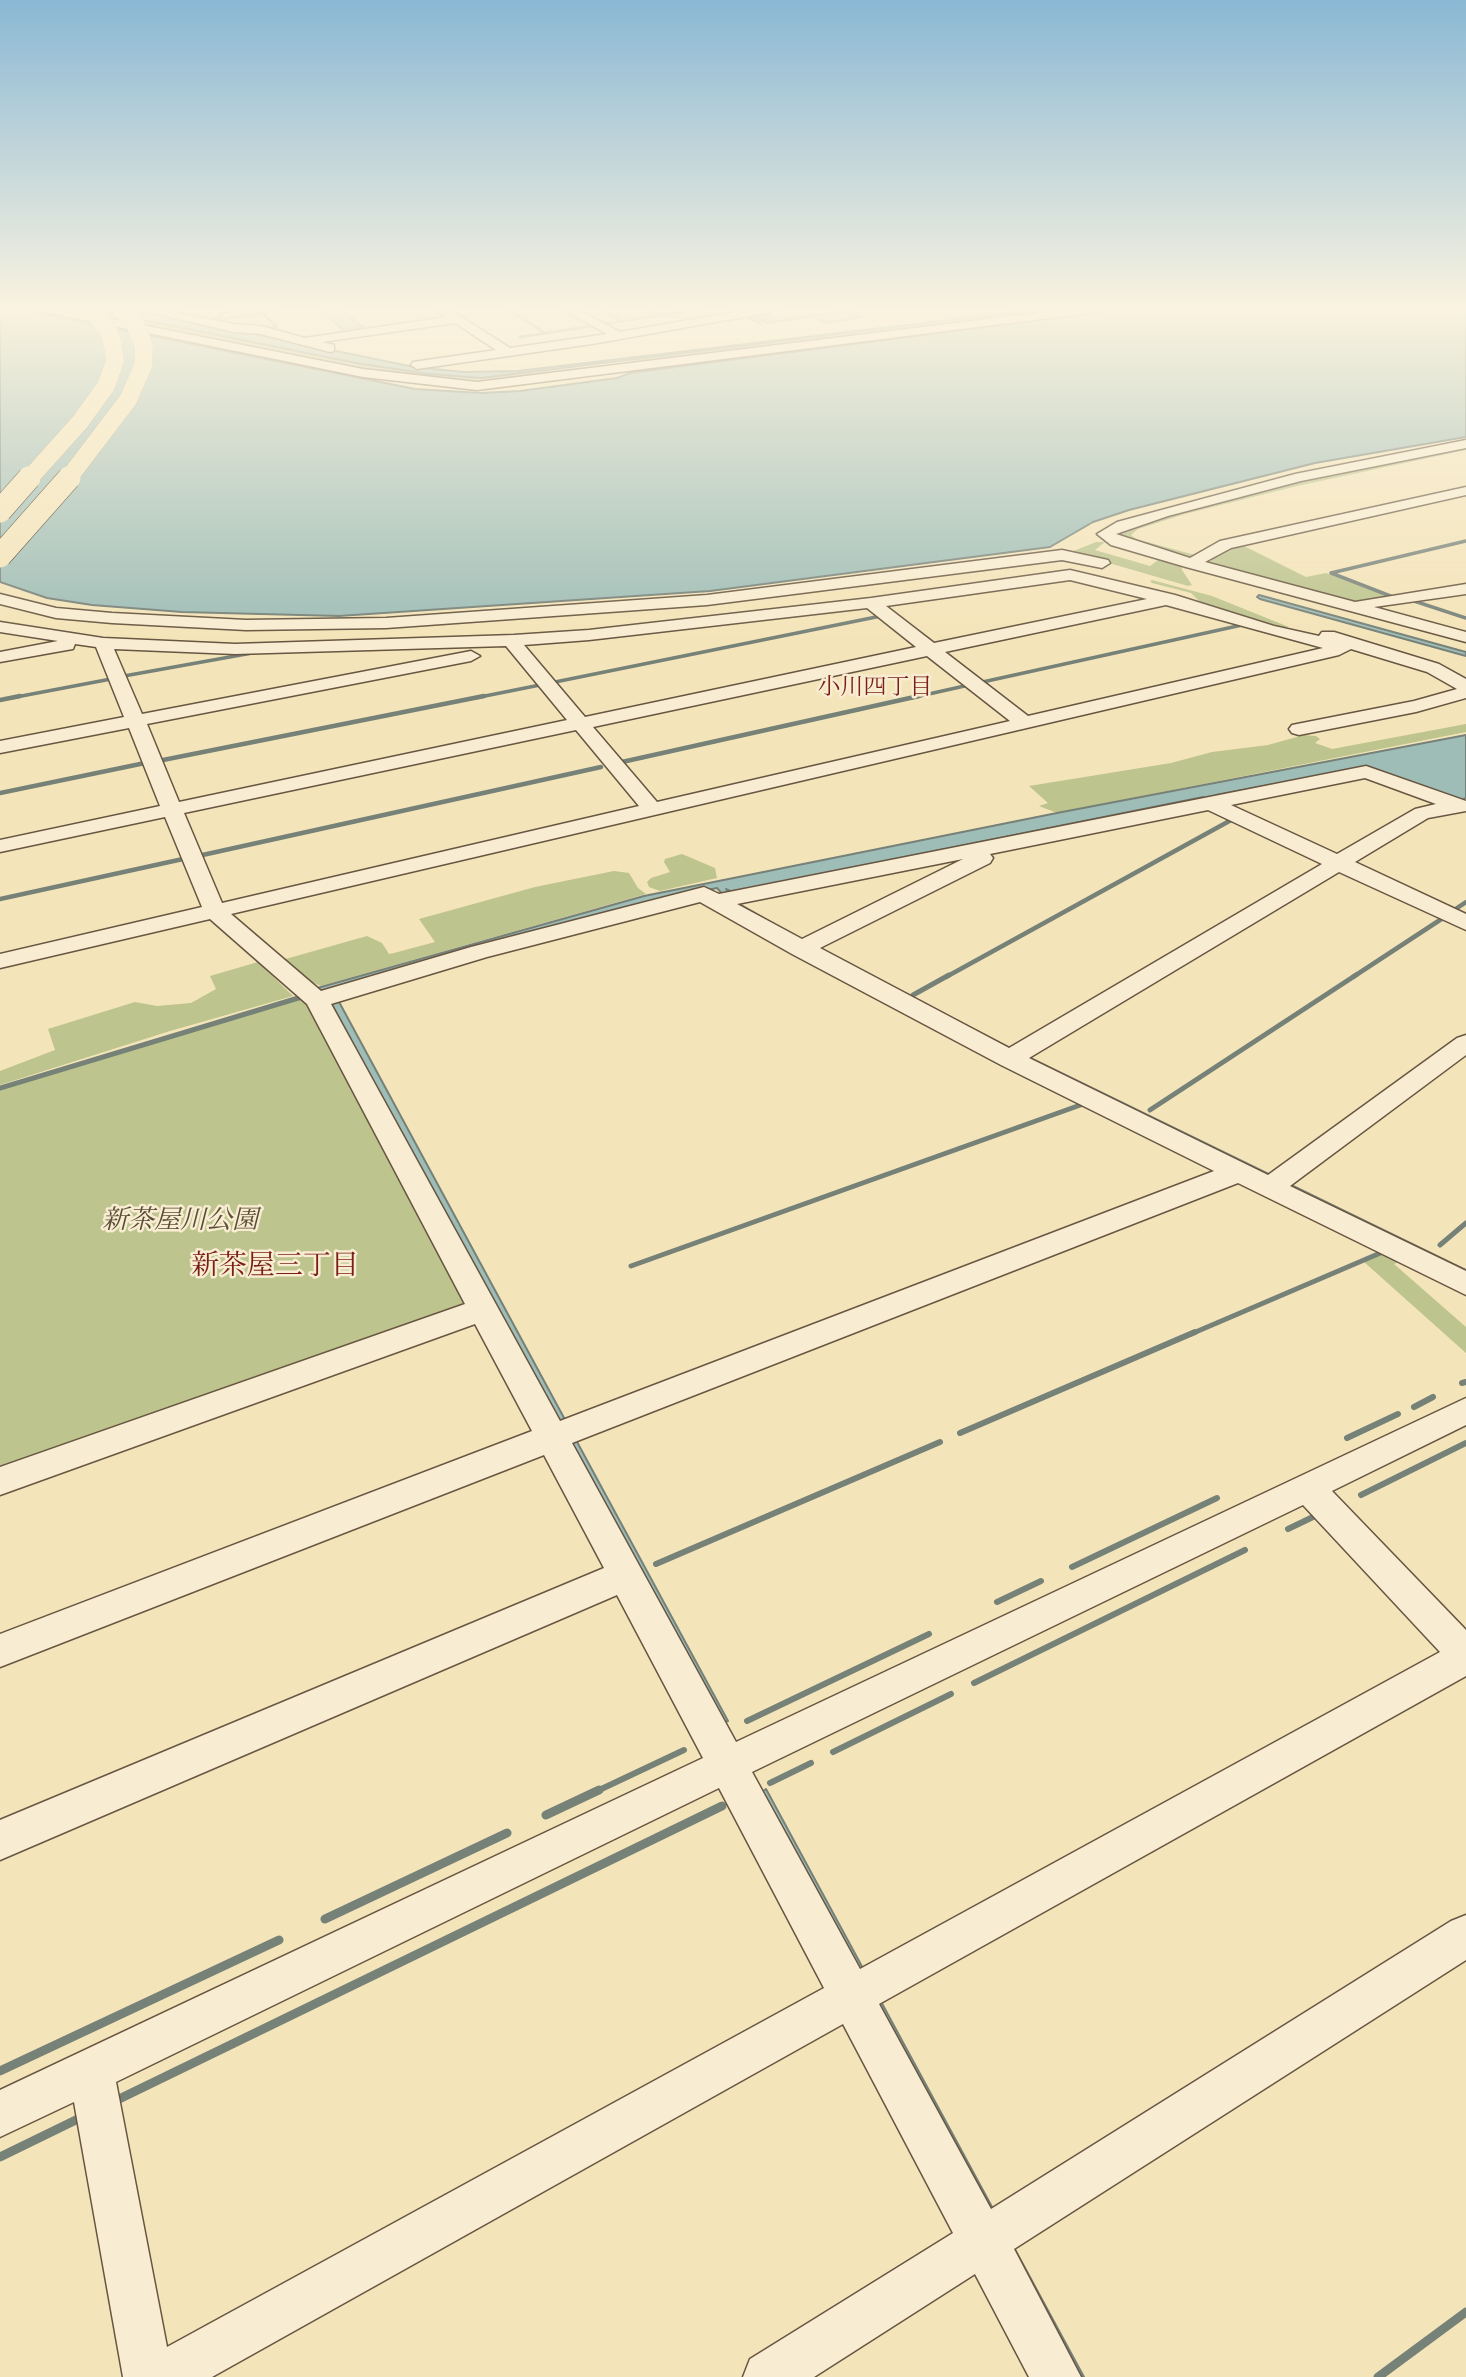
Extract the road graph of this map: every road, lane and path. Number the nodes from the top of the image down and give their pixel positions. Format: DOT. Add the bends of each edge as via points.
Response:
graph roads {
  1 [pos="61,420"];
  2 [pos="81,420"];
  3 [pos="95,420"];
  4 [pos="114,420"];
  5 [pos="1466,444"];
  6 [pos="0,489"];
  7 [pos="1466,491"];
  8 [pos="0,511"];
  9 [pos="0,531"];
  10 [pos="1105,534"];
  11 [pos="1062,555"];
  12 [pos="0,556"];
  13 [pos="1192,564"];
  14 [pos="1117,568"];
  15 [pos="1141,575"];
  16 [pos="1466,589"];
  17 [pos="1221,596"];
  18 [pos="1169,598"];
  19 [pos="0,599"];
  20 [pos="1332,601"];
  21 [pos="871,603"];
  22 [pos="0,627"];
  23 [pos="1466,637"];
  24 [pos="95,643"];
  25 [pos="514,643"];
  26 [pos="1343,647"];
  27 [pos="930,650"];
  28 [pos="0,657"];
  29 [pos="1466,686"];
  30 [pos="1466,692"];
  31 [pos="135,720"];
  32 [pos="1025,723"];
  33 [pos="579,724"];
  34 [pos="1299,729"];
  35 [pos="0,747"];
  36 [pos="1216,801"];
  37 [pos="1463,806"];
  38 [pos="171,810"];
  39 [pos="653,810"];
  40 [pos="1004,843"];
  41 [pos="0,846"];
  42 [pos="1343,860"];
  43 [pos="724,900"];
  44 [pos="215,912"];
  45 [pos="1466,923"];
  46 [pos="805,946"];
  47 [pos="0,961"];
  48 [pos="321,996"];
  49 [pos="1466,1043"];
  50 [pos="1017,1055"];
  51 [pos="1241,1171"];
  52 [pos="1276,1182"];
  53 [pos="1466,1284"];
  54 [pos="482,1310"];
  55 [pos="1466,1411"];
  56 [pos="561,1434"];
  57 [pos="0,1481"];
  58 [pos="1308,1488"];
  59 [pos="626,1575"];
  60 [pos="0,1651"];
  61 [pos="1466,1656"];
  62 [pos="727,1764"];
  63 [pos="0,1840"];
  64 [pos="1466,1936"];
  65 [pos="862,1989"];
  66 [pos="91,2070"];
  67 [pos="0,2114"];
  68 [pos="995,2234"];
  69 [pos="148,2377"];
  70 [pos="162,2377"];
  71 [pos="768,2377"];
  72 [pos="1056,2377"];
  1 -- 6 [label="highway"];
  2 -- 8 [label="highway, bridge"];
  3 -- 9 [label="highway"];
  4 -- 12 [label="highway, bridge" via="84,461"];
  5 -- 10 [label="street" via="1300,477 1163,513"];
  7 -- 13 [label="street" via="1226,544"];
  10 -- 11 [label="street"];
  10 -- 13 [label="street" via="1117,542"];
  11 -- 14 [label="street"];
  11 -- 19 [label="street" via="707,600 386,623 148,621 55,613"];
  13 -- 15 [label="street" via="1202,588"];
  13 -- 20 [label="street"];
  16 -- 20 [label="street" via="1368,604"];
  17 -- 26 [label="street"];
  18 -- 21 [label="street" via="1070,575"];
  18 -- 26 [label="street" via="1269,630"];
  18 -- 27 [label="street"];
  20 -- 23 [label="street"];
  21 -- 25 [label="street"];
  21 -- 27 [label="street"];
  22 -- 24 [label="street"];
  24 -- 25 [label="street" via="235,649"];
  24 -- 28 [label="street"];
  24 -- 31 [label="street"];
  25 -- 31 [label="street"];
  25 -- 33 [label="street"];
  26 -- 29 [label="street" via="1433,668"];
  26 -- 32 [label="street"];
  27 -- 32 [label="street"];
  27 -- 33 [label="street"];
  30 -- 34 [label="street"];
  31 -- 35 [label="street"];
  31 -- 38 [label="street"];
  32 -- 39 [label="street"];
  33 -- 38 [label="street"];
  33 -- 39 [label="street"];
  36 -- 37 [label="street" via="1366,772"];
  36 -- 40 [label="street"];
  36 -- 42 [label="street"];
  37 -- 42 [label="street" via="1422,813"];
  38 -- 41 [label="street"];
  38 -- 44 [label="street"];
  39 -- 44 [label="street"];
  40 -- 43 [label="street"];
  40 -- 46 [label="street"];
  42 -- 45 [label="street"];
  42 -- 50 [label="street"];
  43 -- 46 [label="street"];
  43 -- 48 [label="street" via="704,894 647,907"];
  44 -- 47 [label="street"];
  44 -- 48 [label="street"];
  46 -- 50 [label="street"];
  48 -- 54 [label="street"];
  49 -- 52 [label="street"];
  50 -- 51 [label="street"];
  51 -- 52 [label="street"];
  51 -- 56 [label="street"];
  52 -- 53 [label="street"];
  54 -- 56 [label="street"];
  54 -- 57 [label="street"];
  55 -- 58 [label="street"];
  56 -- 59 [label="street"];
  56 -- 60 [label="street"];
  58 -- 61 [label="street"];
  58 -- 62 [label="street"];
  59 -- 62 [label="street"];
  59 -- 63 [label="street"];
  61 -- 65 [label="street"];
  62 -- 65 [label="street"];
  62 -- 66 [label="street"];
  64 -- 68 [label="street"];
  65 -- 68 [label="street"];
  65 -- 70 [label="street"];
  66 -- 67 [label="street"];
  66 -- 69 [label="street"];
  68 -- 71 [label="street"];
  68 -- 72 [label="street"];
}
